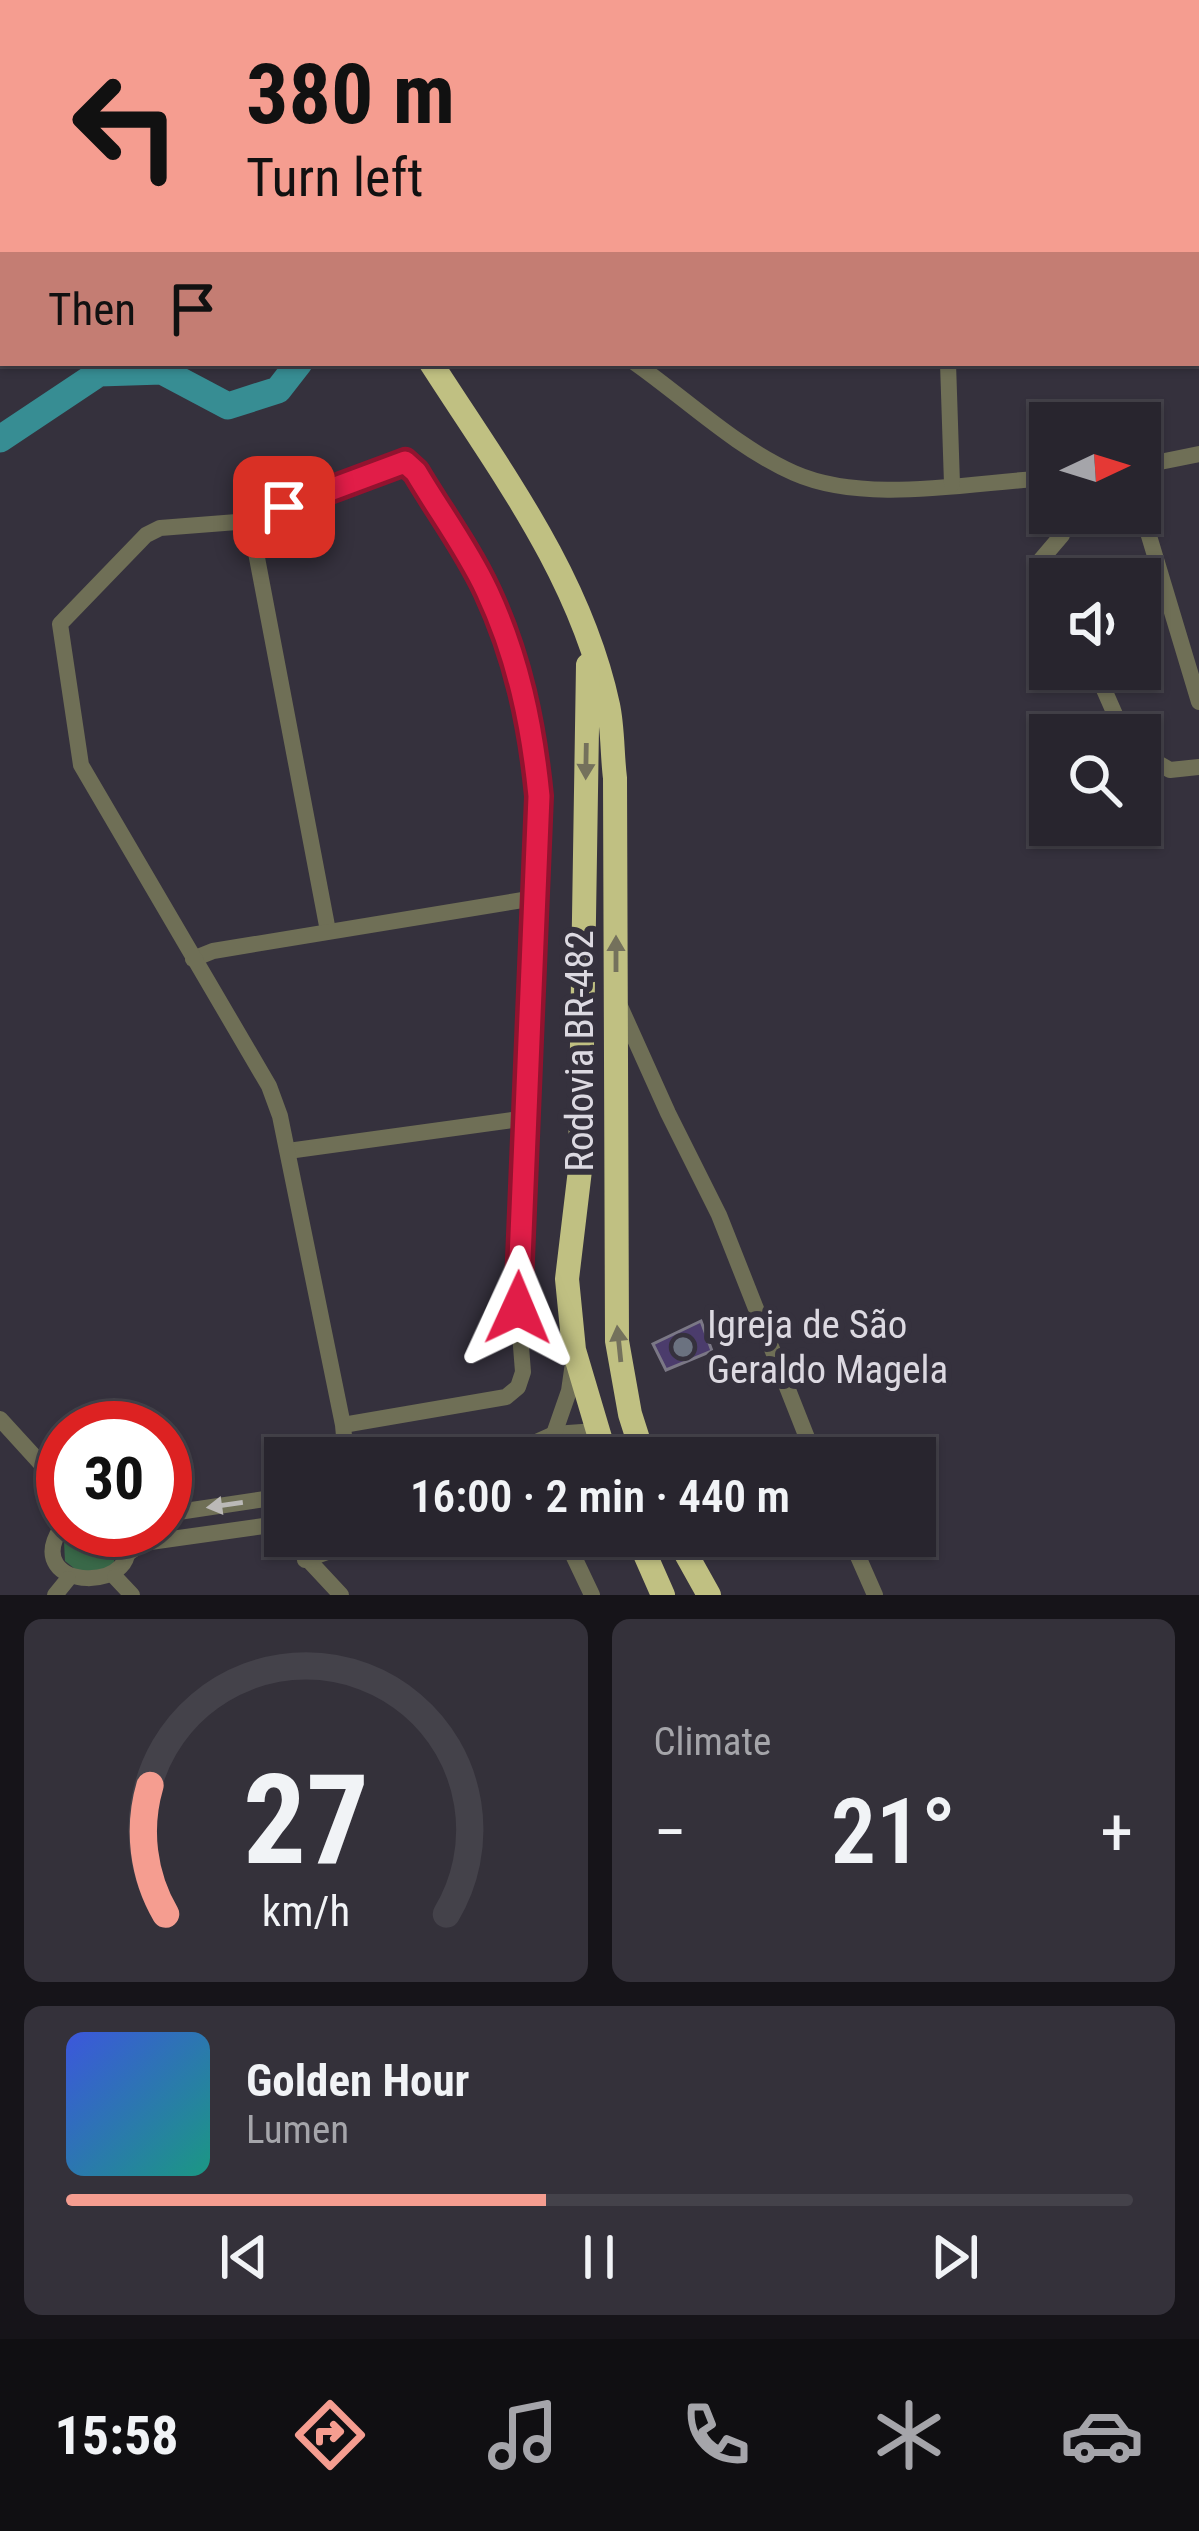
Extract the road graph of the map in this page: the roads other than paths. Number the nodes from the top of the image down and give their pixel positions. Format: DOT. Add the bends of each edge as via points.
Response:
graph roads {
  1 [pos="433,366"];
  2 [pos="639,366"];
  3 [pos="948,366"];
  4 [pos="1199,454"];
  5 [pos="1161,462"];
  6 [pos="1029,479"];
  7 [pos="952,484"];
  8 [pos="250,520"];
  9 [pos="1063,534"];
  10 [pos="1148,534"];
  11 [pos="1043,558"];
  12 [pos="588,644"];
  13 [pos="1199,702"];
  14 [pos="1161,765"];
  15 [pos="1199,767"];
  16 [pos="535,898"];
  17 [pos="328,931"];
  18 [pos="193,958"];
  19 [pos="617,997"];
  20 [pos="527,1118"];
  21 [pos="288,1151"];
  22 [pos="574,1350"];
  23 [pos="630,1414"];
  24 [pos="0,1419"];
  25 [pos="343,1426"];
  26 [pos="596,1431"];
  27 [pos="15,1434"];
  28 [pos="554,1434"];
  29 [pos="344,1437"];
  30 [pos="547,1437"];
  31 [pos="555,1437"];
  32 [pos="588,1437"];
  33 [pos="598,1437"];
  34 [pos="637,1437"];
  35 [pos="807,1437"];
  36 [pos="0,1449"];
  37 [pos="36,1458"];
  38 [pos="264,1499"];
  39 [pos="192,1510"];
  40 [pos="264,1531"];
  41 [pos="192,1538"];
  42 [pos="55,1557"];
  43 [pos="125,1557"];
  44 [pos="302,1557"];
  45 [pos="315,1557"];
  46 [pos="574,1557"];
  47 [pos="646,1557"];
  48 [pos="688,1557"];
  49 [pos="858,1557"];
  50 [pos="305,1561"];
  51 [pos="115,1577"];
  52 [pos="68,1579"];
  53 [pos="55,1595"];
  54 [pos="132,1595"];
  55 [pos="341,1595"];
  56 [pos="592,1595"];
  57 [pos="663,1595"];
  58 [pos="709,1595"];
  59 [pos="874,1595"];
  1 -- 12 [label="highway, Rodovia BR-482" via="552,554"];
  2 -- 7 [label="street" via="792,472 902,492"];
  3 -- 7 [label="street"];
  4 -- 5 [label="street"];
  6 -- 7 [label="street"];
  8 -- 16 [label="street" via="385,466 405,462 416,472 487,590 516,666 539,796"];
  8 -- 17 [label="street"];
  8 -- 18 [label="street" via="146,535 60,624 81,764"];
  9 -- 11 [label="street"];
  10 -- 13 [label="street"];
  19 -- 12 [label="highway, Rodovia BR-482, one-way" via="615,778 608,705"];
  12 -- 22 [label="highway, Rodovia BR-482, one-way" via="580,1170 567,1279"];
  14 -- 15 [label="street"];
  16 -- 17 [label="street"];
  16 -- 20 [label="street"];
  17 -- 18 [label="street"];
  18 -- 21 [label="street" via="269,1086"];
  23 -- 19 [label="highway, Rodovia BR-482, one-way" via="617,1341"];
  19 -- 35 [label="street" via="719,1214"];
  20 -- 21 [label="street"];
  20 -- 25 [label="street" via="518,1387 506,1397"];
  21 -- 25 [label="street"];
  22 -- 26 [label="highway, Rodovia BR-482"];
  22 -- 28 [label="street"];
  23 -- 26 [label="highway"];
  23 -- 34 [label="highway, Rodovia BR-482"];
  24 -- 27 [label="street"];
  25 -- 29 [label="street"];
  26 -- 28 [label="street"];
  26 -- 32 [label="street"];
  26 -- 33 [label="highway, Rodovia BR-482"];
  27 -- 36 [label="street"];
  27 -- 37 [label="street"];
  28 -- 30 [label="street"];
  28 -- 31 [label="street"];
  38 -- 39 [label="street, one-way"];
  40 -- 41 [label="street"];
  42 -- 52 [label="street"];
  43 -- 51 [label="street"];
  44 -- 50 [label="street"];
  45 -- 50 [label="street"];
  46 -- 56 [label="street"];
  47 -- 57 [label="highway"];
  48 -- 58 [label="highway"];
  49 -- 59 [label="street"];
  50 -- 55 [label="street"];
  51 -- 52 [label="street" via="92,1586"];
  51 -- 54 [label="street"];
  52 -- 53 [label="street"];
}
